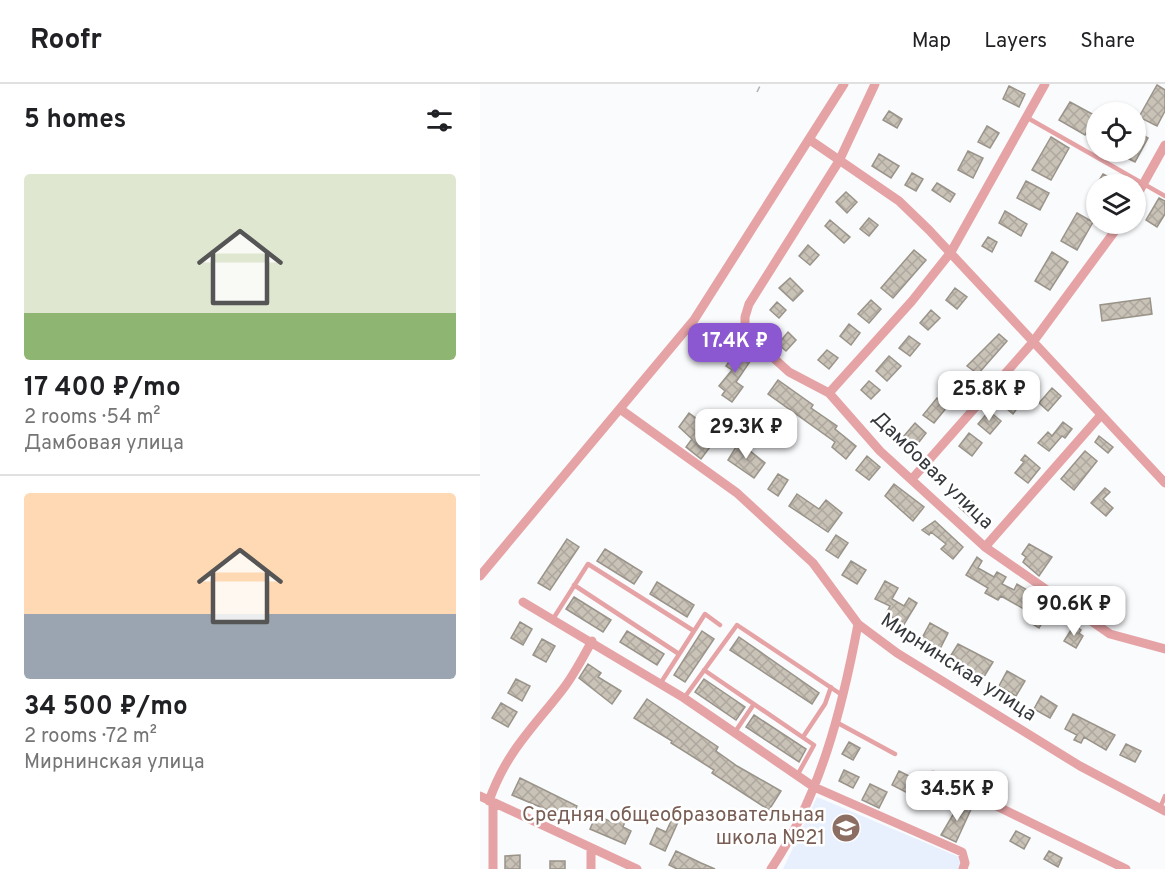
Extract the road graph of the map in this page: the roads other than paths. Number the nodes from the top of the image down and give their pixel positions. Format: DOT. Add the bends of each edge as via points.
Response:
graph roads {
  1 [pos="844,84"];
  2 [pos="875,84"];
  3 [pos="1044,84"];
  4 [pos="1026,117"];
  5 [pos="810,140"];
  6 [pos="1165,145"];
  7 [pos="839,161"];
  8 [pos="1127,174"];
  9 [pos="1146,178"];
  10 [pos="1146,185"];
  11 [pos="1165,196"];
  12 [pos="1112,234"];
  13 [pos="951,252"];
  14 [pos="1033,342"];
  15 [pos="829,393"];
  16 [pos="620,409"];
  17 [pos="1101,415"];
  18 [pos="912,479"];
  19 [pos="1165,483"];
  20 [pos="985,547"];
  21 [pos="480,576"];
  22 [pos="574,585"];
  23 [pos="523,602"];
  24 [pos="553,619"];
  25 [pos="858,624"];
  26 [pos="720,625"];
  27 [pos="694,631"];
  28 [pos="592,641"];
  29 [pos="1165,649"];
  30 [pos="679,654"];
  31 [pos="704,670"];
  32 [pos="660,684"];
  33 [pos="831,687"];
  34 [pos="844,696"];
  35 [pos="684,698"];
  36 [pos="754,704"];
  37 [pos="836,722"];
  38 [pos="735,732"];
  39 [pos="803,737"];
  40 [pos="895,754"];
  41 [pos="798,774"];
  42 [pos="933,775"];
  43 [pos="814,787"];
  44 [pos="1165,796"];
  45 [pos="487,800"];
  46 [pos="1162,809"];
  47 [pos="591,848"];
  48 [pos="493,869"];
  49 [pos="591,869"];
  50 [pos="637,869"];
  51 [pos="771,869"];
  52 [pos="963,869"];
  53 [pos="1126,869"];
  1 -- 5 [label="street"];
  2 -- 7 [label="street, Дамбовая улица"];
  3 -- 4 [label="street"];
  4 -- 8 [label="lane"];
  4 -- 13 [label="street"];
  5 -- 7 [label="street"];
  5 -- 16 [label="street" via="694,320"];
  6 -- 9 [label="street"];
  7 -- 13 [label="street" via="899,201"];
  7 -- 15 [label="street, Дамбовая улица" via="745,317 745,332 761,349 789,372"];
  10 -- 11 [label="lane"];
  12 -- 14 [label="street"];
  13 -- 14 [label="street"];
  13 -- 15 [label="street"];
  14 -- 17 [label="street"];
  14 -- 18 [label="street"];
  15 -- 18 [label="street, Дамбовая улица" via="880,451"];
  16 -- 21 [label="street"];
  16 -- 25 [label="street, Мирнинская улица" via="737,493 813,563"];
  17 -- 19 [label="street"];
  17 -- 20 [label="street"];
  18 -- 20 [label="street, Дамбовая улица"];
  20 -- 29 [label="street, Дамбовая улица" via="1110,634"];
  22 -- 24 [label="lane"];
  22 -- 27 [label="lane" via="588,564"];
  22 -- 30 [label="lane"];
  23 -- 24 [label="street"];
  24 -- 28 [label="street"];
  25 -- 34 [label="street"];
  25 -- 46 [label="street, Мирнинская улица" via="897,654 1070,760"];
  26 -- 27 [label="lane" via="705,614"];
  27 -- 30 [label="lane"];
  28 -- 32 [label="street"];
  28 -- 45 [label="street" via="564,688 509,757"];
  30 -- 32 [label="lane"];
  31 -- 33 [label="lane" via="737,625"];
  31 -- 35 [label="lane"];
  31 -- 36 [label="lane"];
  32 -- 35 [label="street"];
  33 -- 34 [label="lane"];
  33 -- 39 [label="lane" via="825,704"];
  34 -- 37 [label="street"];
  35 -- 38 [label="street"];
  36 -- 38 [label="lane"];
  36 -- 39 [label="lane"];
  37 -- 40 [label="lane"];
  37 -- 43 [label="street"];
  38 -- 41 [label="street"];
  39 -- 41 [label="lane" via="814,745"];
  41 -- 43 [label="street"];
  42 -- 53 [label="street"];
  43 -- 51 [label="street" via="787,845"];
  43 -- 52 [label="street" via="962,852"];
  44 -- 46 [label="lane"];
  45 -- 47 [label="street"];
  45 -- 48 [label="street"];
  47 -- 49 [label="street"];
  47 -- 50 [label="street"];
}
